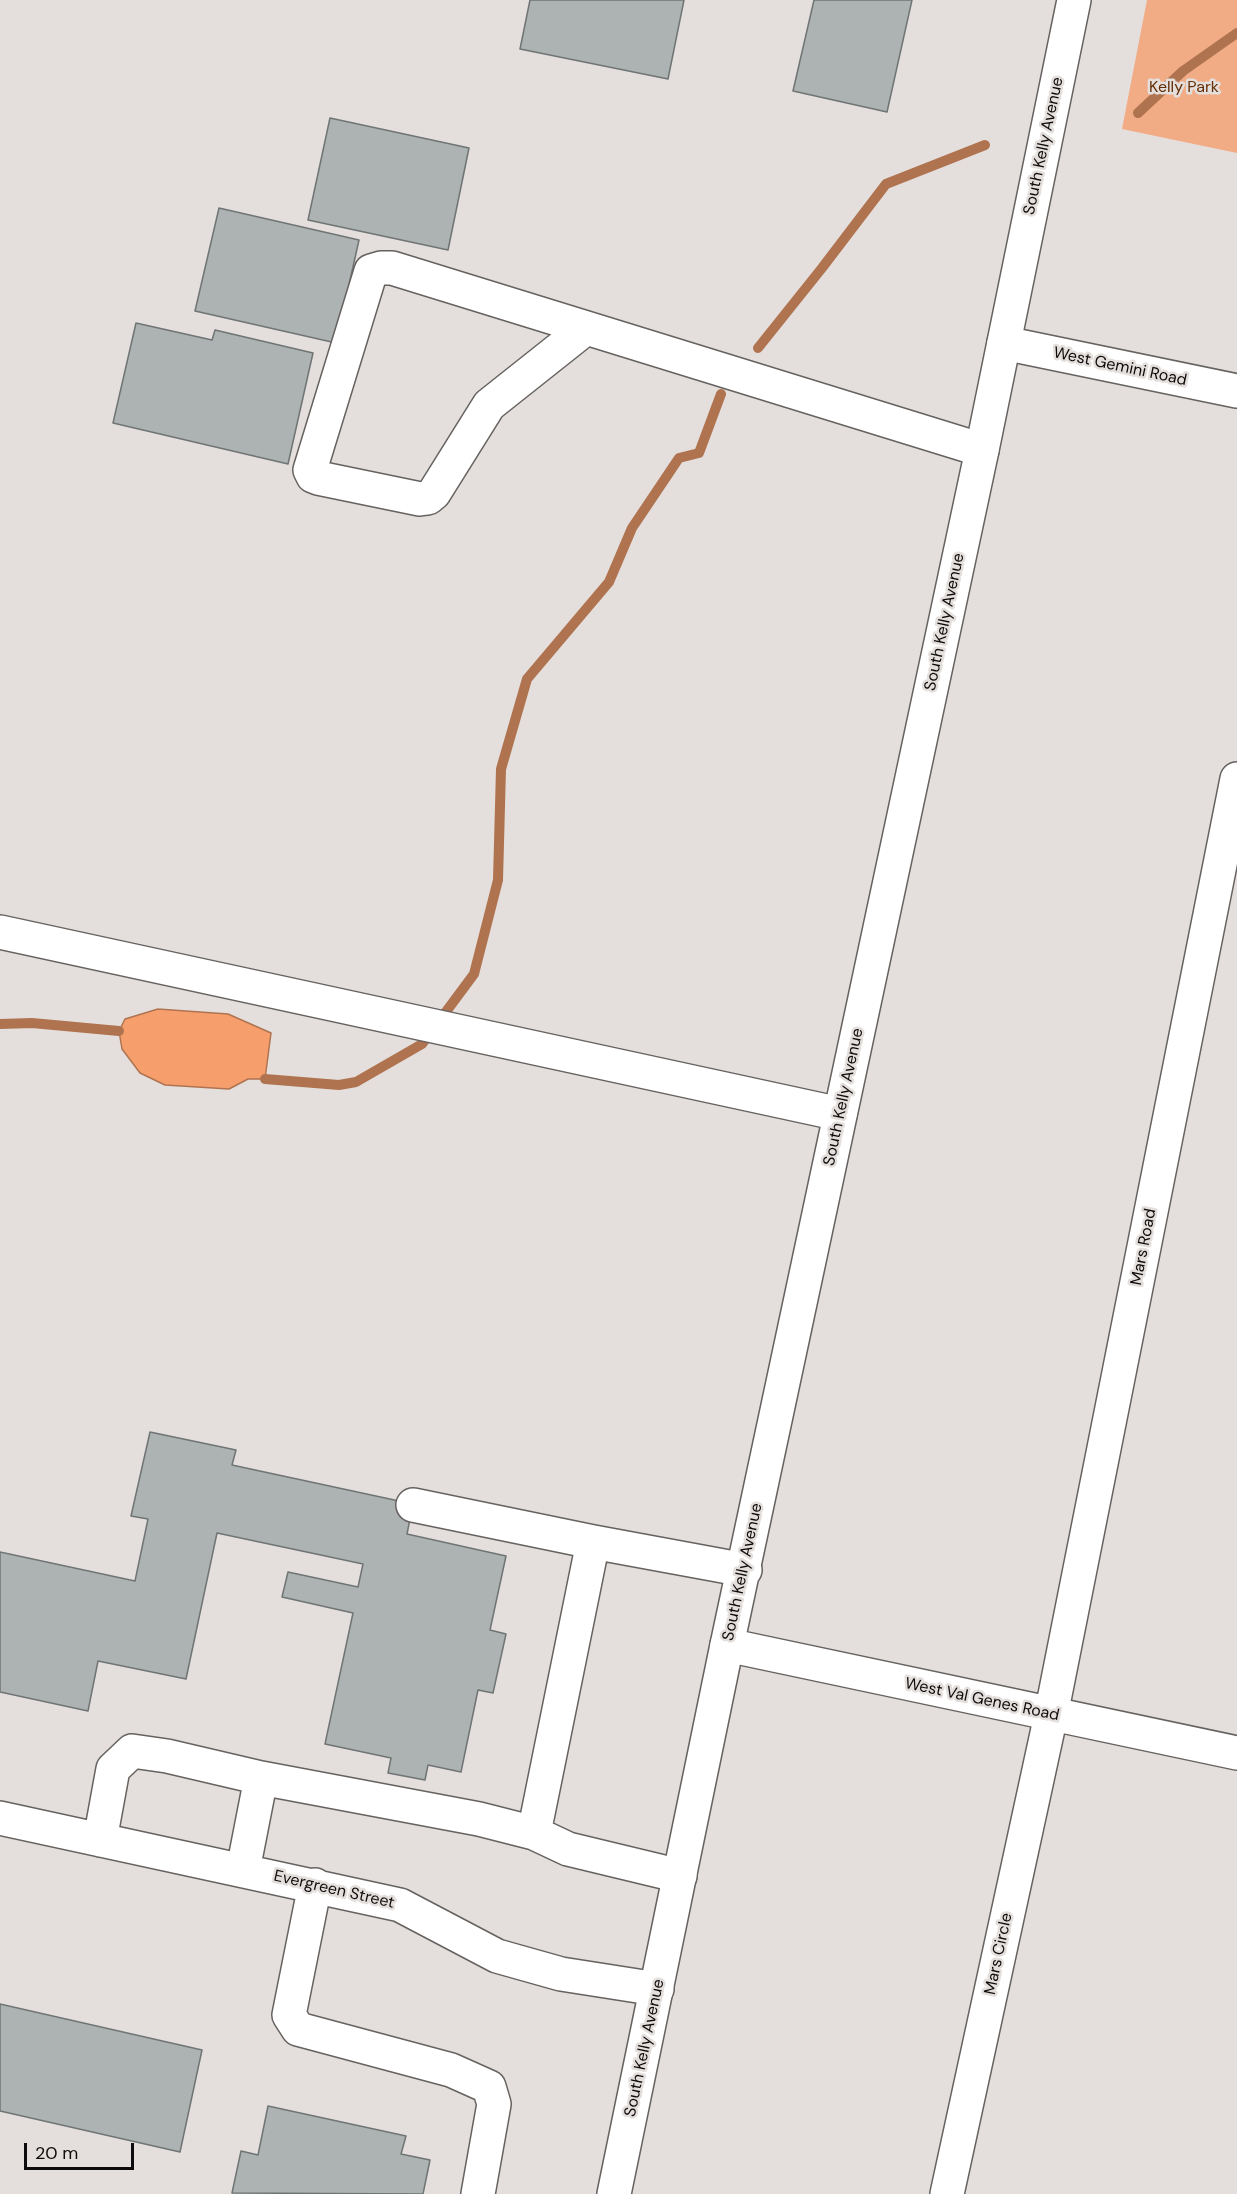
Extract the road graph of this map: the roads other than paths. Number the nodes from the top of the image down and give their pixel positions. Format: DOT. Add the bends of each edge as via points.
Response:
graph roads {
  1 [pos="1074,0"];
  2 [pos="586,328"];
  3 [pos="1004,343"];
  4 [pos="1237,392"];
  5 [pos="982,450"];
  6 [pos="1237,779"];
  7 [pos="0,932"];
  8 [pos="840,1114"];
  9 [pos="413,1505"];
  10 [pos="593,1542"];
  11 [pos="745,1570"];
  12 [pos="727,1645"];
  13 [pos="1051,1715"];
  14 [pos="1237,1753"];
  15 [pos="261,1778"];
  16 [pos="0,1818"];
  17 [pos="534,1833"];
  18 [pos="100,1840"];
  19 [pos="243,1870"];
  20 [pos="680,1876"];
  21 [pos="315,1885"];
  22 [pos="657,1989"];
  23 [pos="478,2194"];
  24 [pos="614,2194"];
  25 [pos="947,2194"];
  1 -- 3 [label="street, South Kelly Avenue"];
  2 -- 2 [label="street" via="489,405 428,498 313,476 310,470 371,271 392,268"];
  2 -- 5 [label="street"];
  3 -- 4 [label="street, West Gemini Road"];
  3 -- 5 [label="street, South Kelly Avenue"];
  5 -- 8 [label="street, South Kelly Avenue"];
  6 -- 13 [label="street, Mars Road"];
  7 -- 8 [label="street"];
  8 -- 11 [label="street, South Kelly Avenue"];
  9 -- 10 [label="street"];
  10 -- 11 [label="street"];
  10 -- 17 [label="street"];
  11 -- 12 [label="street, South Kelly Avenue"];
  12 -- 13 [label="street, West Val Genes Road"];
  12 -- 20 [label="street, South Kelly Avenue"];
  13 -- 14 [label="street, West Val Genes Road"];
  13 -- 25 [label="street, Mars Circle"];
  15 -- 17 [label="street"];
  15 -- 18 [label="street" via="132,1751 113,1769"];
  15 -- 19 [label="street"];
  16 -- 18 [label="street, Evergreen Street"];
  17 -- 20 [label="street" via="568,1849"];
  18 -- 19 [label="street, Evergreen Street"];
  19 -- 21 [label="street, Evergreen Street"];
  20 -- 22 [label="street, South Kelly Avenue"];
  21 -- 22 [label="street, Evergreen Street" via="400,1905 497,1956 561,1974"];
  21 -- 23 [label="street" via="290,2015 298,2029 451,2070 489,2087 494,2104"];
  22 -- 24 [label="street, South Kelly Avenue"];
}
